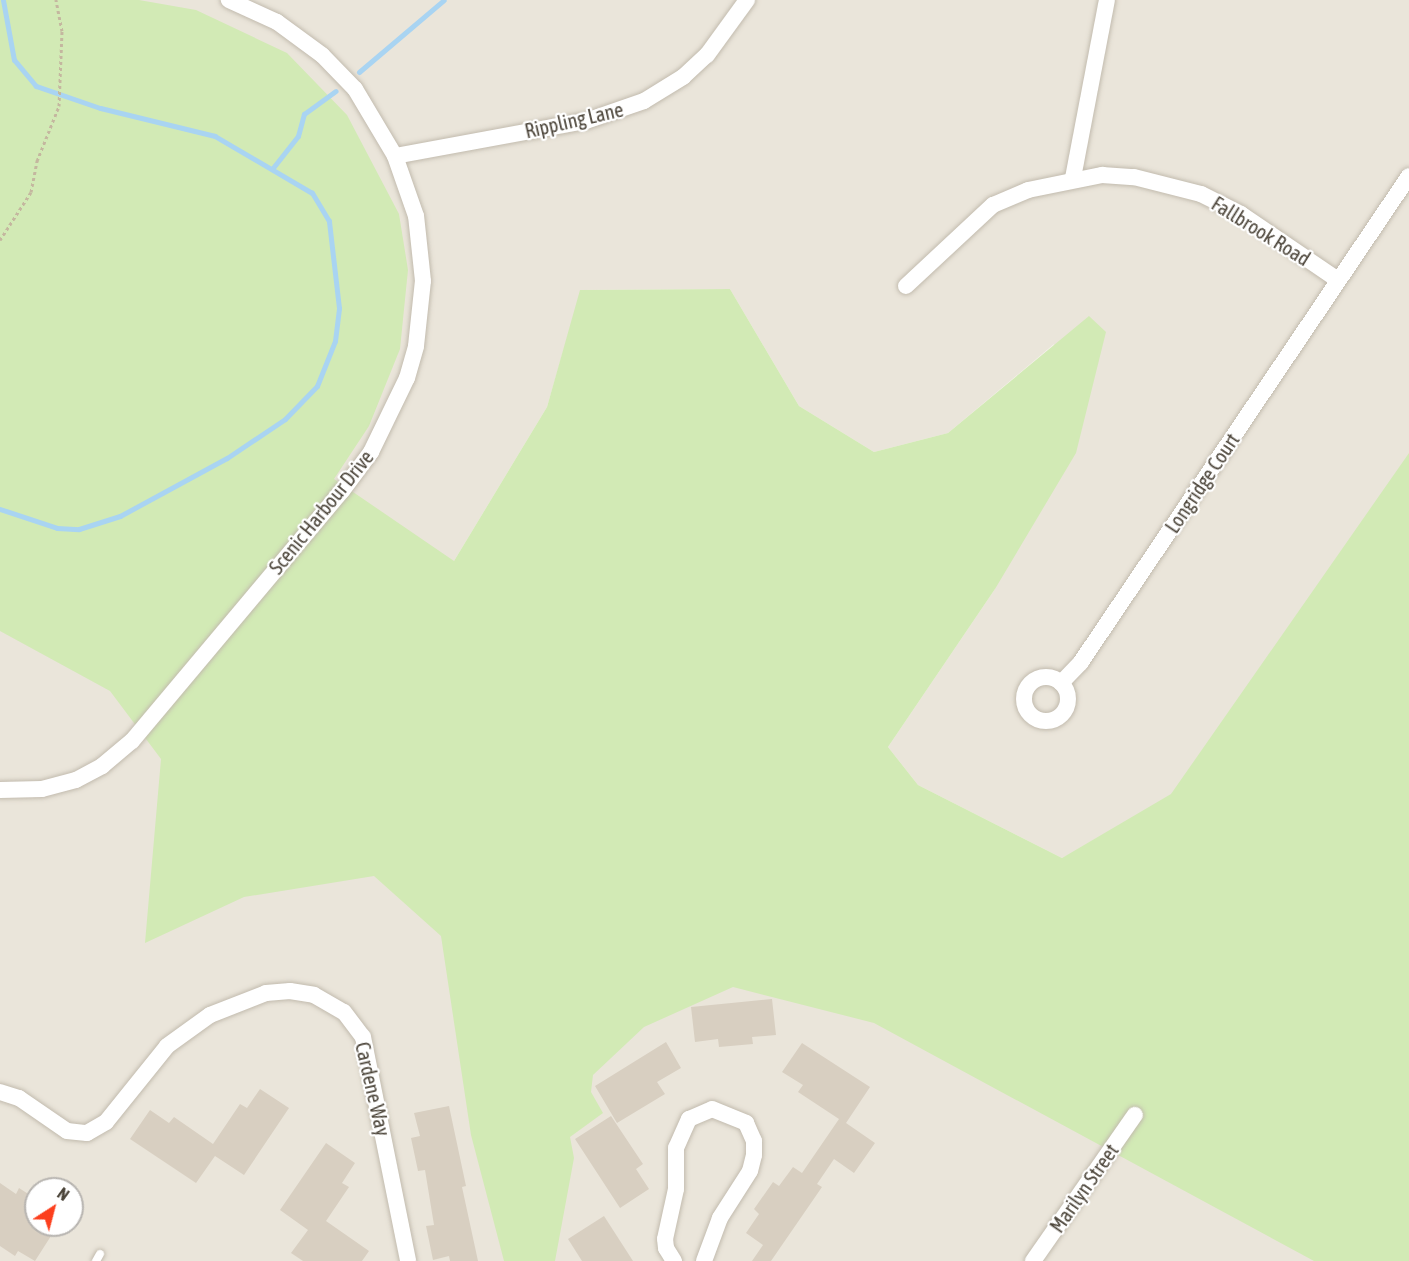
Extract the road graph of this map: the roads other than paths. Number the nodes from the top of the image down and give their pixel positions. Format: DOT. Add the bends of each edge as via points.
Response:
graph roads {
  1 [pos="229,0"];
  2 [pos="747,0"];
  3 [pos="1107,0"];
  4 [pos="395,156"];
  5 [pos="1409,176"];
  6 [pos="1073,178"];
  7 [pos="1338,280"];
  8 [pos="906,286"];
  9 [pos="1061,683"];
  10 [pos="0,790"];
  11 [pos="0,1092"];
  12 [pos="1135,1115"];
  13 [pos="408,1261"];
  14 [pos="674,1261"];
  15 [pos="704,1261"];
  16 [pos="1033,1261"];
  1 -- 4 [label="street, Scenic Harbour Drive" via="277,22 322,55 360,96"];
  2 -- 4 [label="street, Rippling Lane" via="707,55 683,77 644,101 586,121"];
  3 -- 6 [label="street"];
  4 -- 10 [label="street, Scenic Harbour Drive" via="416,216 421,248 421,314 407,378 371,452 117,755 87,775 59,786"];
  5 -- 7 [label="street, Longridge Court"];
  6 -- 7 [label="street, Fallbrook Road" via="1134,177 1201,194 1241,214"];
  6 -- 8 [label="street, Fallbrook Road" via="1028,190 993,205"];
  7 -- 9 [label="street, Longridge Court" via="1081,662"];
  11 -- 13 [label="street, Cardene Way" via="19,1098 67,1131 87,1133 106,1122 167,1046 210,1015 266,993 314,995 344,1012 363,1037"];
  12 -- 16 [label="street, Marilyn Street"];
  14 -- 15 [label="street" via="666,1248 666,1239 676,1189 676,1148 689,1119 712,1109 746,1123 754,1141 754,1155 750,1171 720,1218"];
}
